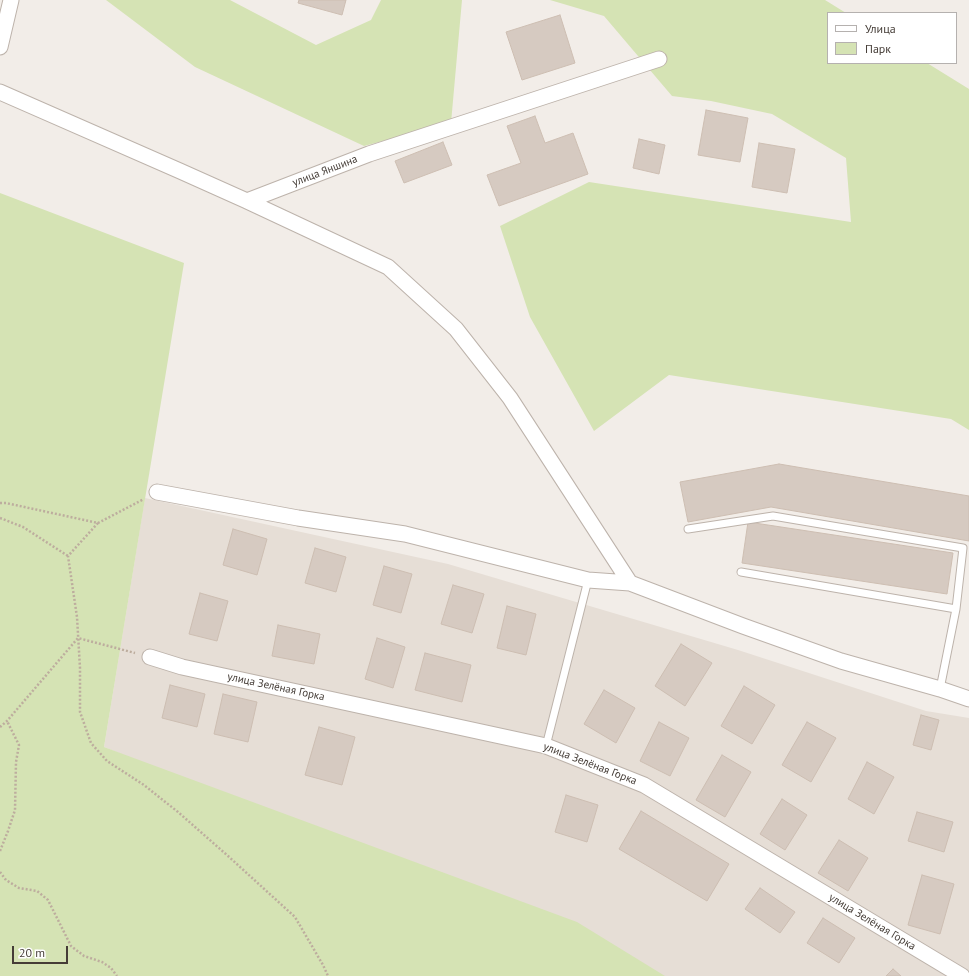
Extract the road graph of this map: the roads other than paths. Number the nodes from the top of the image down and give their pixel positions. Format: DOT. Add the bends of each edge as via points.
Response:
graph roads {
  1 [pos="12,0"];
  2 [pos="0,47"];
  3 [pos="660,59"];
  4 [pos="0,92"];
  5 [pos="247,201"];
  6 [pos="157,492"];
  7 [pos="688,529"];
  8 [pos="741,572"];
  9 [pos="588,580"];
  10 [pos="630,583"];
  11 [pos="956,609"];
  12 [pos="150,658"];
  13 [pos="940,689"];
  14 [pos="969,699"];
  15 [pos="546,746"];
  16 [pos="962,976"];
  1 -- 2 [label="street"];
  3 -- 5 [label="street, улица Яншина" via="369,154"];
  4 -- 5 [label="street"];
  5 -- 10 [label="street" via="388,267 456,329 510,398"];
  6 -- 9 [label="street" via="298,518 405,534"];
  7 -- 11 [label="lane" via="773,516 963,548"];
  8 -- 11 [label="lane"];
  9 -- 10 [label="street"];
  9 -- 15 [label="lane"];
  10 -- 13 [label="street" via="841,661"];
  11 -- 13 [label="lane"];
  12 -- 15 [label="street, улица Зелёная Горка"];
  13 -- 14 [label="street"];
  15 -- 16 [label="street, улица Зелёная Горка" via="644,786"];
}
